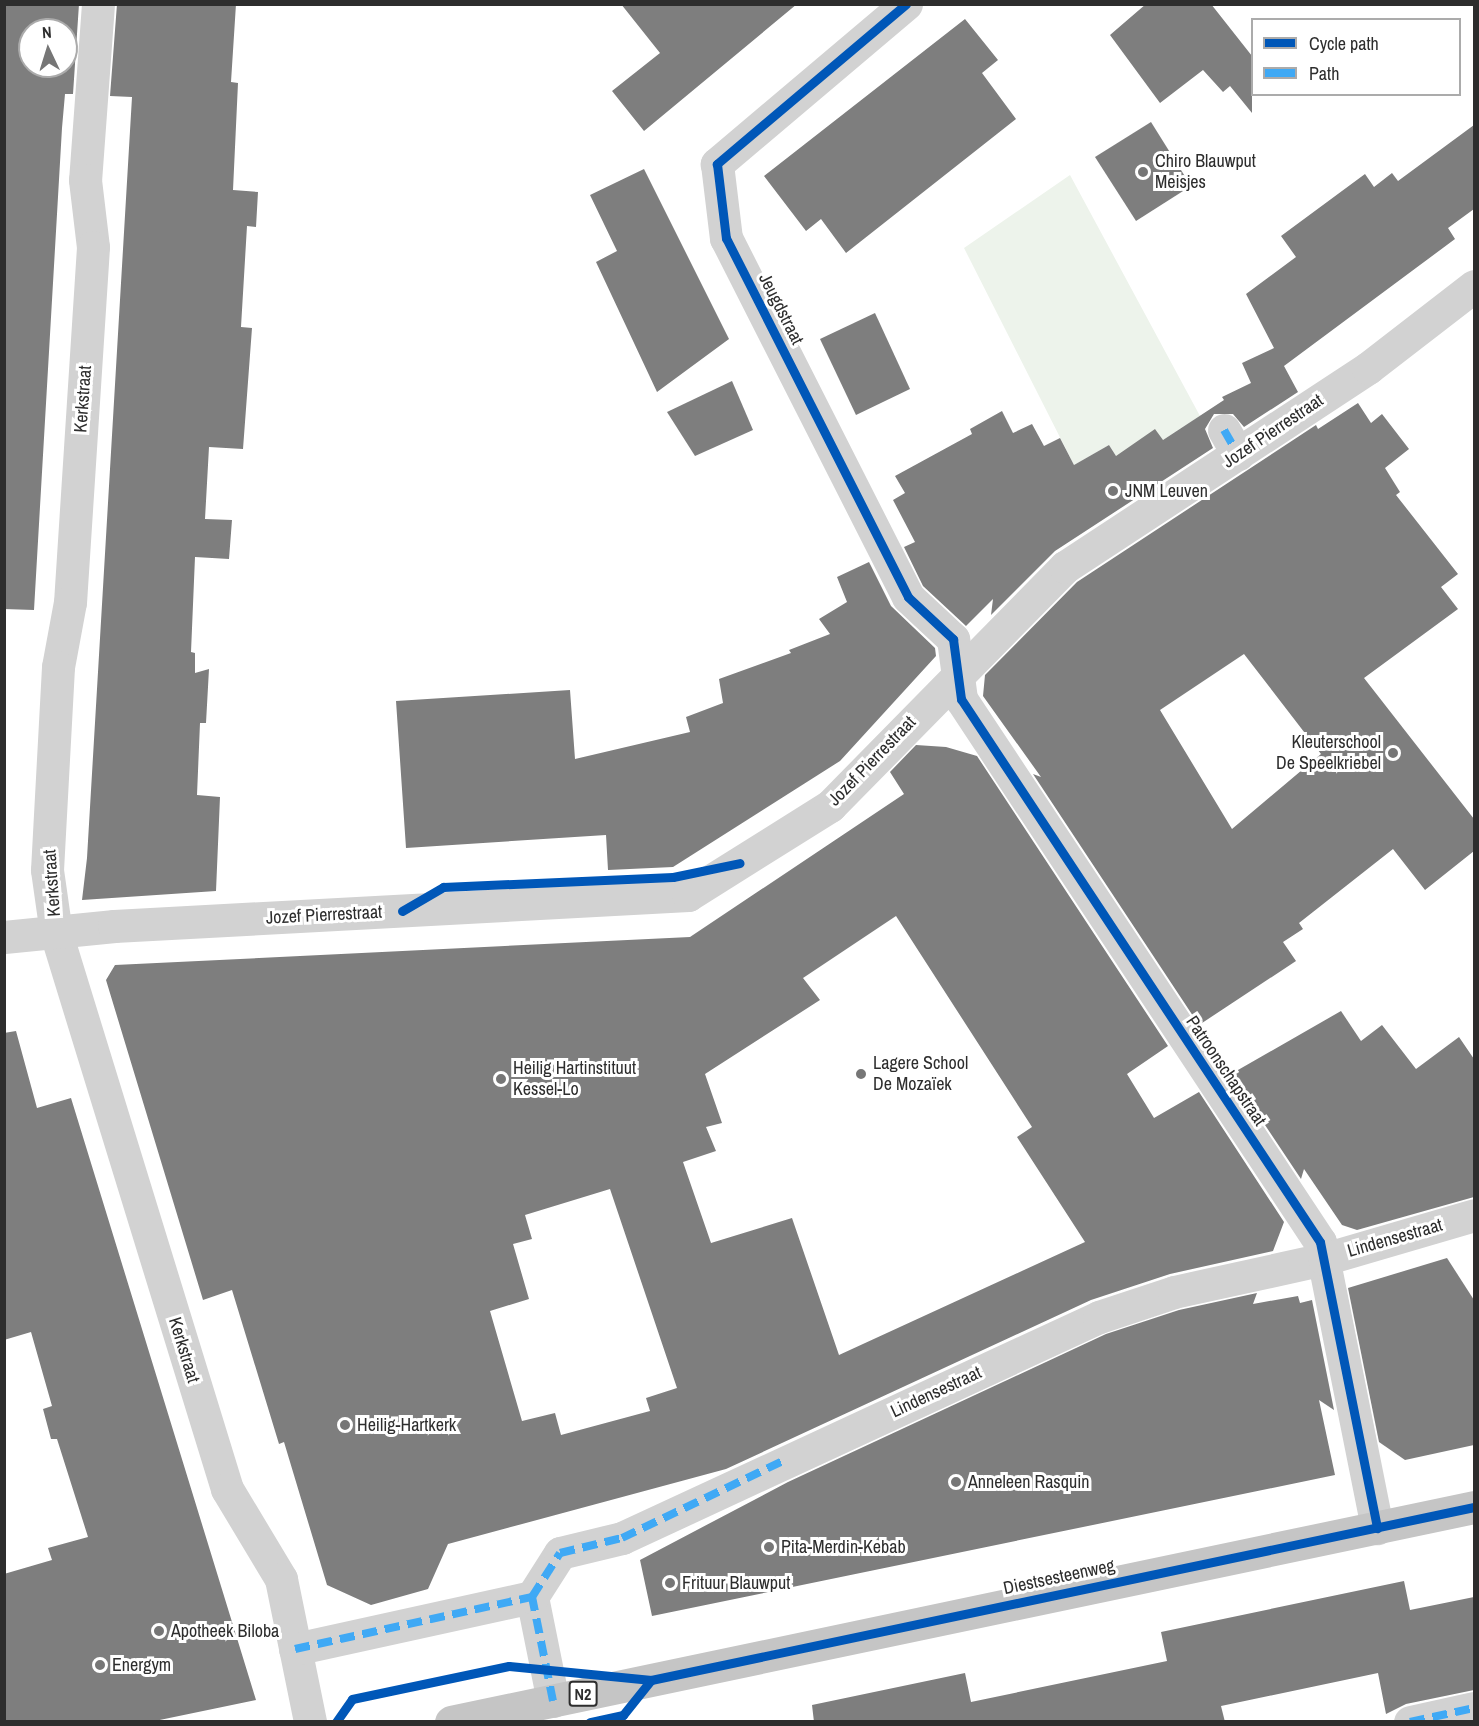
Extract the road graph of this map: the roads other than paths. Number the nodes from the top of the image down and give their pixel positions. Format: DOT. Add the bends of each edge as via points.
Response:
graph roads {
  1 [pos="98,4"];
  2 [pos="906,4"];
  3 [pos="1474,286"];
  4 [pos="959,671"];
  5 [pos="56,933"];
  6 [pos="4,937"];
  7 [pos="1474,1215"];
  8 [pos="1324,1259"];
  9 [pos="1474,1507"];
  10 [pos="1377,1528"];
  11 [pos="532,1597"];
  12 [pos="295,1649"];
  13 [pos="553,1701"];
  14 [pos="1474,1708"];
  15 [pos="310,1722"];
  16 [pos="451,1722"];
  17 [pos="1410,1722"];
  1 -- 5 [label="street, Kerkstraat" via="85,180 93,247 70,603 58,667 47,870"];
  2 -- 4 [label="street, Jeugdstraat" via="717,164 726,238 908,597 953,639"];
  3 -- 4 [label="street, Jozef Pierrestraat" via="1368,368 1231,442 1065,567"];
  4 -- 5 [label="street, Jozef Pierrestraat" via="830,806 688,895 114,926"];
  4 -- 8 [label="street, Patroonschapstraat" via="961,699 1308,1219"];
  5 -- 6 [label="street, Jozef Pierrestraat"];
  5 -- 12 [label="street, Kerkstraat" via="227,1489 281,1579"];
  7 -- 8 [label="street, Lindensestraat"];
  8 -- 10 [label="street, Patroonschapstraat"];
  8 -- 11 [label="street, Lindensestraat" via="1174,1292 1100,1317 622,1538 560,1553"];
  9 -- 10 [label="main road, Diestsesteenweg / N2"];
  10 -- 13 [label="main road, Diestsesteenweg / N2"];
  11 -- 12 [label="street"];
  11 -- 13 [label="street"];
  12 -- 15 [label="street, Kerkstraat"];
  13 -- 16 [label="main road, Diestsesteenweg / N2"];
  14 -- 17 [label="street"];
}
